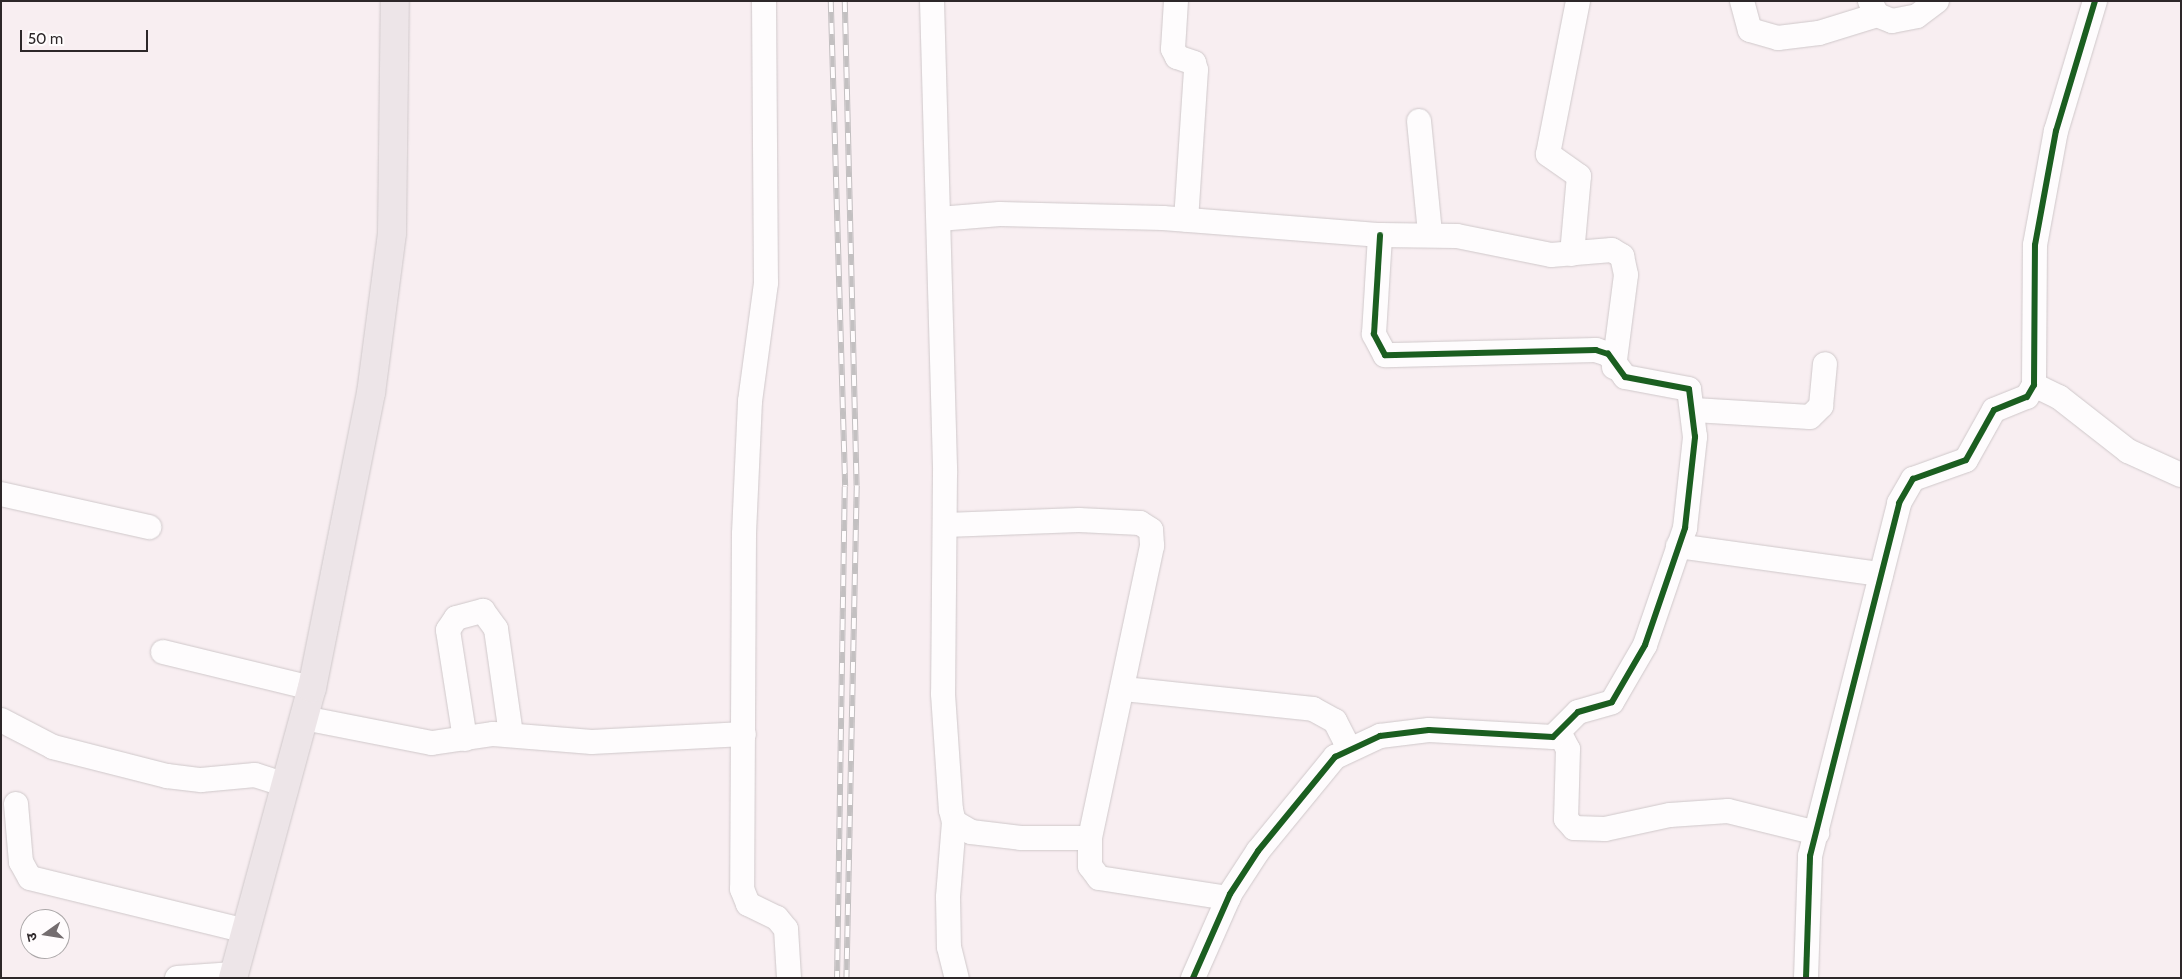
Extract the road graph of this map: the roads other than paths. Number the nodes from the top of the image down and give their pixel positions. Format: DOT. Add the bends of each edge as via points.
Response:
graph roads {
  1 [pos="395,1"];
  2 [pos="764,1"];
  3 [pos="932,1"];
  4 [pos="1176,1"];
  5 [pos="1578,1"];
  6 [pos="1742,1"];
  7 [pos="1937,1"];
  8 [pos="2095,1"];
  9 [pos="1874,8"];
  10 [pos="1420,121"];
  11 [pos="939,219"];
  12 [pos="1186,220"];
  13 [pos="1430,234"];
  14 [pos="1380,235"];
  15 [pos="1572,254"];
  16 [pos="1825,364"];
  17 [pos="1614,367"];
  18 [pos="2034,385"];
  19 [pos="1694,410"];
  20 [pos="2181,475"];
  21 [pos="1,494"];
  22 [pos="946,525"];
  23 [pos="149,527"];
  24 [pos="1678,546"];
  25 [pos="1881,574"];
  26 [pos="163,652"];
  27 [pos="312,688"];
  28 [pos="1124,689"];
  29 [pos="304,718"];
  30 [pos="1,720"];
  31 [pos="511,734"];
  32 [pos="744,734"];
  33 [pos="1560,734"];
  34 [pos="465,739"];
  35 [pos="1349,748"];
  36 [pos="286,785"];
  37 [pos="16,804"];
  38 [pos="954,822"];
  39 [pos="1816,833"];
  40 [pos="1090,838"];
  41 [pos="1228,898"];
  42 [pos="246,931"];
  43 [pos="233,976"];
  44 [pos="178,978"];
  45 [pos="789,978"];
  46 [pos="957,978"];
  47 [pos="1193,978"];
  48 [pos="1806,978"];
  1 -- 27 [label="main road" via="392,233 371,393"];
  2 -- 32 [label="street" via="766,283 749,430"];
  3 -- 11 [label="street"];
  4 -- 12 [label="street" via="1174,54 1192,60 1196,70"];
  5 -- 15 [label="street" via="1548,154 1579,176"];
  6 -- 9 [label="street" via="1750,30 1778,38 1819,33"];
  7 -- 9 [label="street" via="1902,20"];
  8 -- 18 [label="street" via="2056,131 2036,244"];
  10 -- 13 [label="street"];
  11 -- 12 [label="street" via="1010,214"];
  11 -- 22 [label="street"];
  12 -- 14 [label="street"];
  13 -- 14 [label="street"];
  13 -- 15 [label="street" via="1551,255"];
  14 -- 17 [label="street" via="1374,334 1385,355 1596,350 1608,354"];
  15 -- 17 [label="street" via="1612,250 1624,261"];
  16 -- 19 [label="street" via="1821,406 1810,417"];
  17 -- 19 [label="street" via="1632,379 1683,386 1692,393"];
  18 -- 20 [label="street" via="2059,397 2128,451"];
  18 -- 25 [label="street" via="2028,397 1994,410 1966,460 1925,473 1906,487"];
  19 -- 24 [label="street" via="1690,500"];
  21 -- 23 [label="street"];
  22 -- 28 [label="street" via="1025,519 1147,526 1152,546"];
  22 -- 38 [label="street" via="942,694"];
  24 -- 25 [label="street"];
  24 -- 33 [label="street" via="1645,645 1618,696 1606,705 1578,712"];
  25 -- 39 [label="street"];
  26 -- 27 [label="street"];
  27 -- 29 [label="main road"];
  28 -- 35 [label="street" via="1314,709 1335,722"];
  28 -- 40 [label="street"];
  29 -- 34 [label="street" via="422,743"];
  29 -- 36 [label="main road"];
  30 -- 36 [label="street" via="53,747 150,772 201,780 255,775"];
  31 -- 32 [label="street" via="592,742"];
  31 -- 34 [label="street"];
  31 -- 34 [label="street" via="496,629 483,611 456,618 448,630"];
  32 -- 45 [label="street" via="742,890 748,904 777,918 786,929"];
  33 -- 35 [label="street" via="1537,740 1429,730 1380,736"];
  33 -- 39 [label="street" via="1568,758 1566,819 1574,828 1605,829 1670,816 1728,810"];
  35 -- 41 [label="street" via="1335,756 1258,851"];
  36 -- 42 [label="main road"];
  37 -- 42 [label="street" via="20,851 30,878"];
  38 -- 40 [label="street" via="971,832 990,835"];
  38 -- 46 [label="street" via="948,917 949,947"];
  39 -- 48 [label="street" via="1806,886"];
  40 -- 41 [label="street" via="1090,866 1099,878"];
  41 -- 47 [label="street"];
  42 -- 43 [label="main road"];
  43 -- 44 [label="street"];
}
